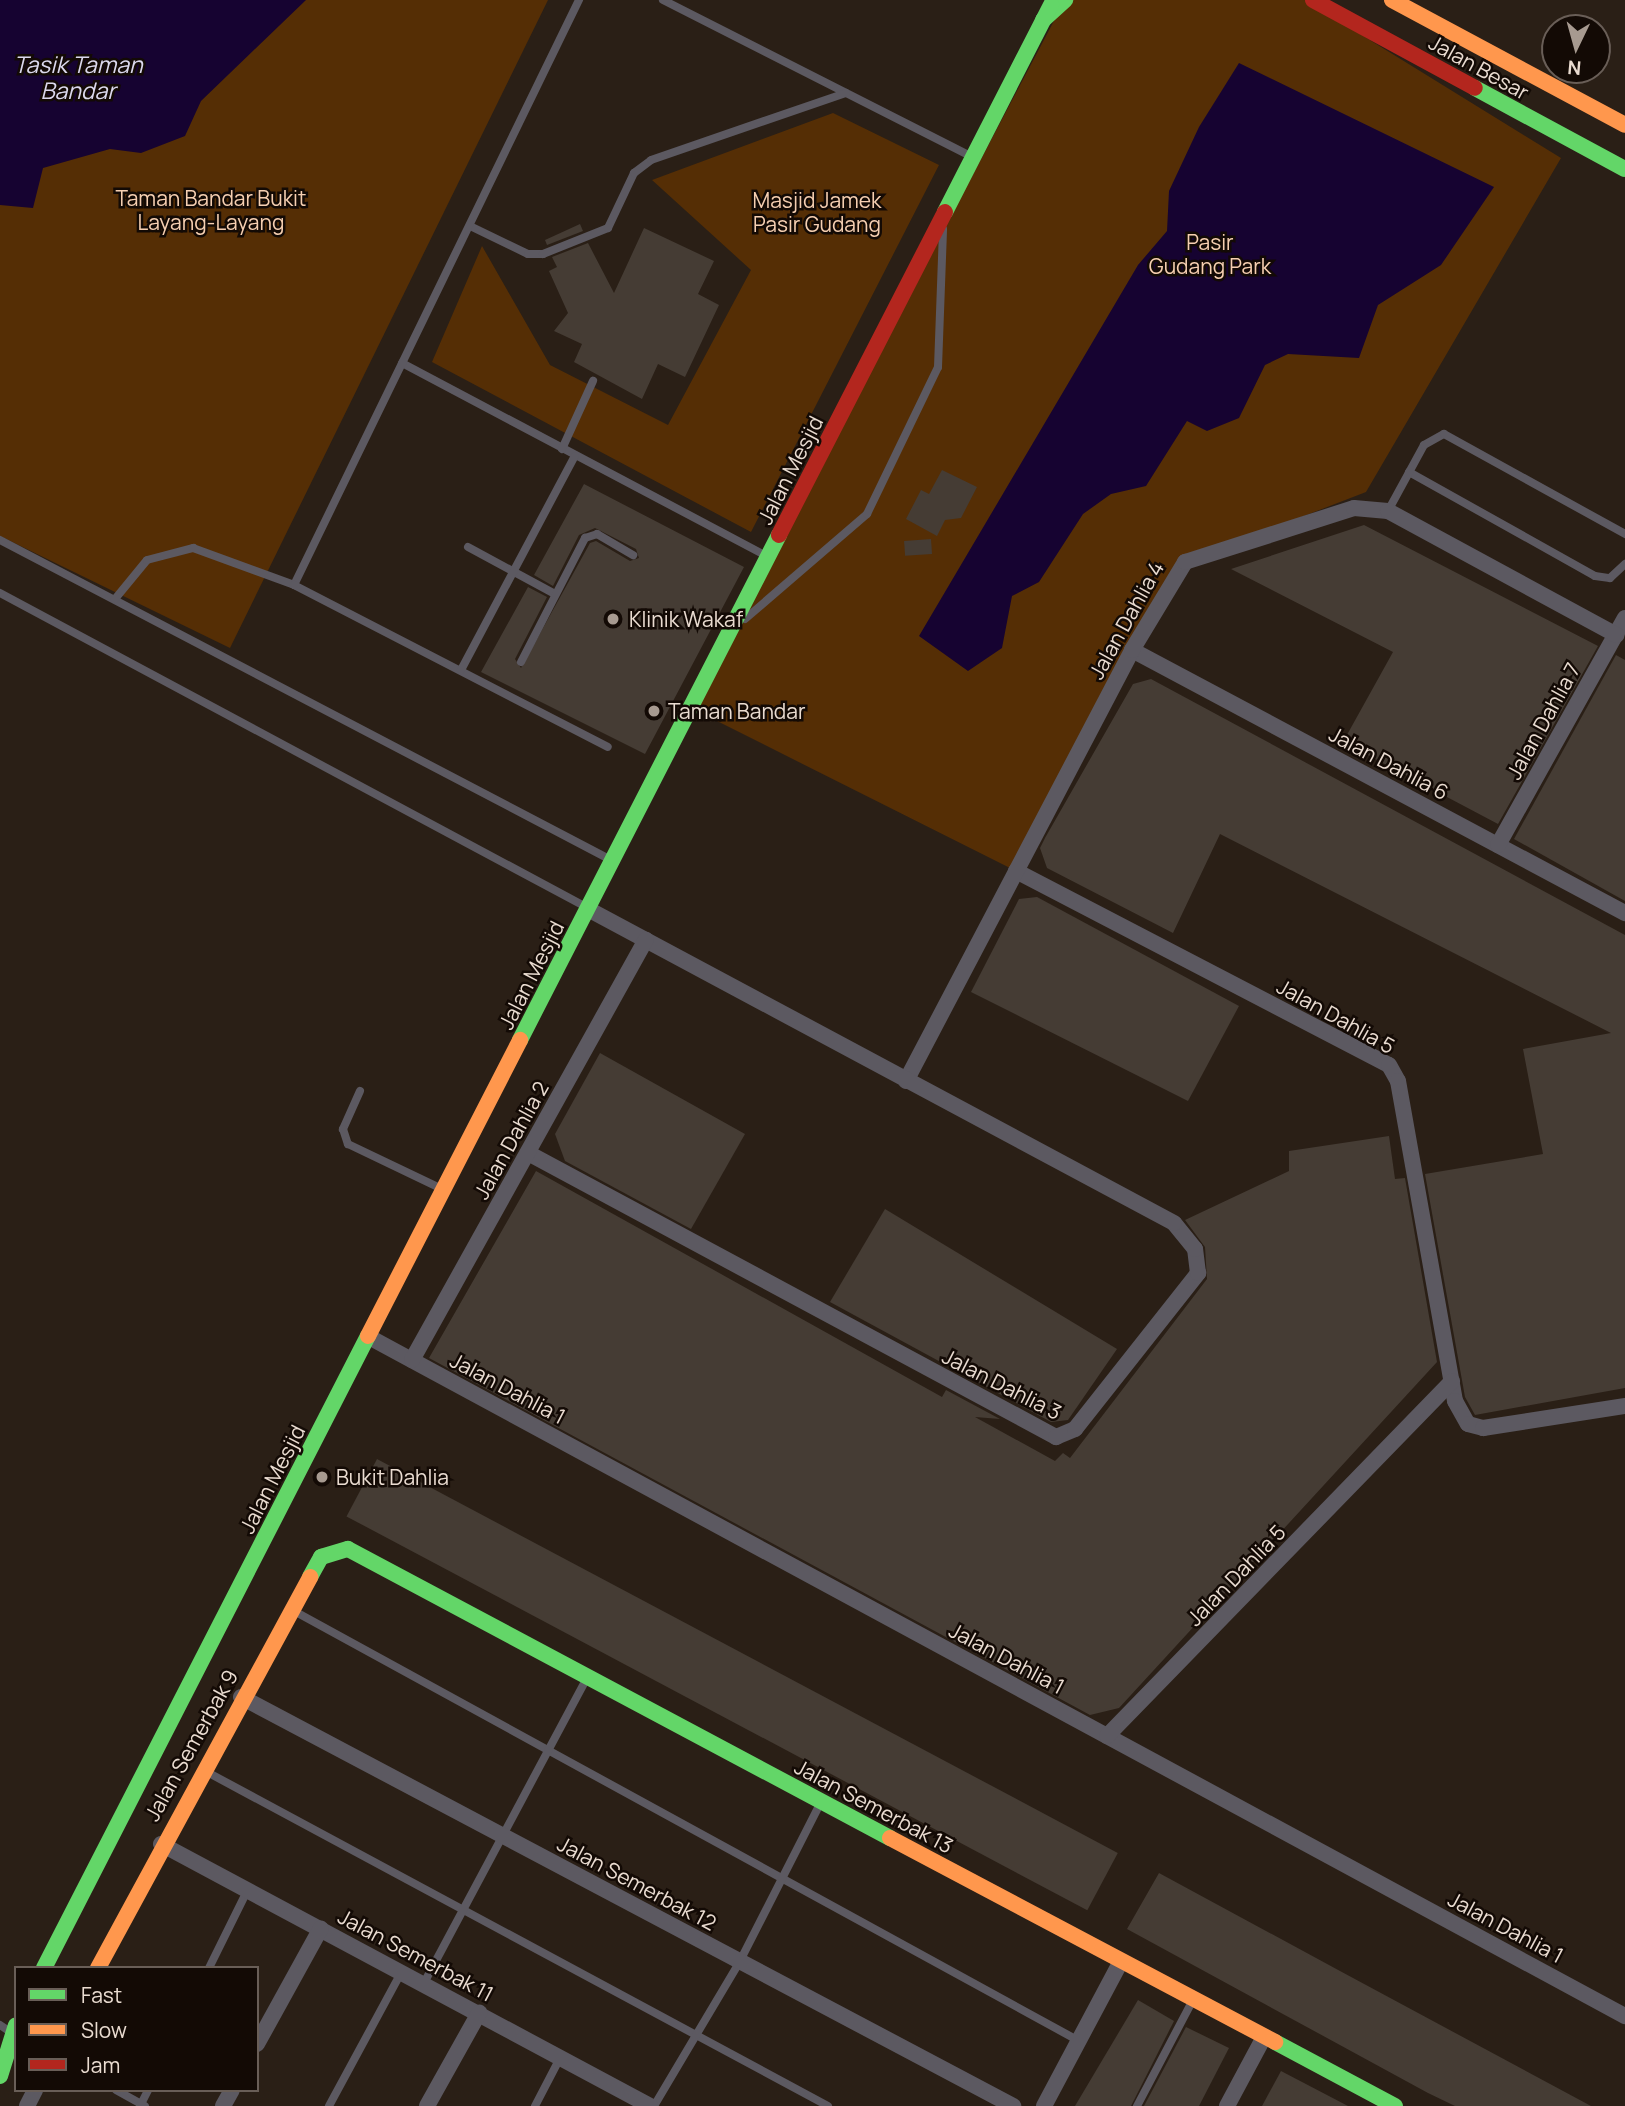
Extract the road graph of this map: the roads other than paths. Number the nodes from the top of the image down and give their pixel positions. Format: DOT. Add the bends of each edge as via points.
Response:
graph roads {
  1 [pos="579,0"];
  2 [pos="663,0"];
  3 [pos="1048,0"];
  4 [pos="1054,0"];
  5 [pos="1065,0"];
  6 [pos="1313,0"];
  7 [pos="1392,0"];
  8 [pos="1043,20"];
  9 [pos="846,93"];
  10 [pos="1625,125"];
  11 [pos="973,157"];
  12 [pos="1625,169"];
  13 [pos="942,219"];
  14 [pos="470,226"];
  15 [pos="402,363"];
  16 [pos="593,380"];
  17 [pos="562,449"];
  18 [pos="575,456"];
  19 [pos="1409,472"];
  20 [pos="1388,511"];
  21 [pos="1625,534"];
  22 [pos="0,540"];
  23 [pos="468,547"];
  24 [pos="633,555"];
  25 [pos="769,557"];
  26 [pos="1625,564"];
  27 [pos="513,571"];
  28 [pos="294,585"];
  29 [pos="0,593"];
  30 [pos="553,593"];
  31 [pos="115,599"];
  32 [pos="1625,618"];
  33 [pos="730,632"];
  34 [pos="1616,635"];
  35 [pos="1132,650"];
  36 [pos="521,662"];
  37 [pos="461,670"];
  38 [pos="608,747"];
  39 [pos="1498,845"];
  40 [pos="613,861"];
  41 [pos="1016,871"];
  42 [pos="588,909"];
  43 [pos="1625,913"];
  44 [pos="646,940"];
  45 [pos="906,1080"];
  46 [pos="360,1091"];
  47 [pos="528,1153"];
  48 [pos="444,1190"];
  49 [pos="369,1337"];
  50 [pos="412,1360"];
  51 [pos="1452,1381"];
  52 [pos="1625,1406"];
  53 [pos="332,1550"];
  54 [pos="292,1609"];
  55 [pos="588,1677"];
  56 [pos="242,1697"];
  57 [pos="1107,1736"];
  58 [pos="546,1753"];
  59 [pos="202,1769"];
  60 [pos="822,1802"];
  61 [pos="504,1836"];
  62 [pos="161,1844"];
  63 [pos="782,1881"];
  64 [pos="249,1889"];
  65 [pos="464,1910"];
  66 [pos="321,1928"];
  67 [pos="740,1961"];
  68 [pos="1121,1961"];
  69 [pos="45,1966"];
  70 [pos="99,1966"];
  71 [pos="210,1966"];
  72 [pos="401,1972"];
  73 [pos="424,1983"];
  74 [pos="1193,2000"];
  75 [pos="479,2013"];
  76 [pos="1625,2015"];
  77 [pos="7,2031"];
  78 [pos="696,2035"];
  79 [pos="1264,2037"];
  80 [pos="259,2040"];
  81 [pos="1079,2041"];
  82 [pos="560,2057"];
  83 [pos="0,2076"];
  84 [pos="119,2092"];
  85 [pos="644,2104"];
  86 [pos="142,2105"];
  87 [pos="1230,2105"];
  88 [pos="329,2106"];
  89 [pos="428,2106"];
  90 [pos="535,2106"];
  91 [pos="828,2106"];
  92 [pos="1013,2106"];
  93 [pos="1044,2106"];
  94 [pos="1138,2106"];
  95 [pos="1395,2106"];
  1 -- 14 [label="lane"];
  2 -- 9 [label="lane"];
  3 -- 8 [label="main road"];
  4 -- 8 [label="main road, Jalan Mesjid"];
  5 -- 8 [label="main road"];
  6 -- 12 [label="main road, Jalan Besar"];
  7 -- 10 [label="main road, Jalan Besar"];
  8 -- 11 [label="main road, Jalan Mesjid"];
  9 -- 11 [label="lane"];
  9 -- 14 [label="lane" via="651,160 634,173 608,228 543,254 528,254"];
  11 -- 13 [label="main road, Jalan Mesjid"];
  13 -- 25 [label="main road, Jalan Mesjid"];
  13 -- 33 [label="lane" via="946,257 939,363 867,514"];
  14 -- 15 [label="lane"];
  15 -- 17 [label="lane"];
  15 -- 28 [label="lane"];
  16 -- 17 [label="lane"];
  17 -- 18 [label="lane"];
  18 -- 25 [label="lane"];
  18 -- 27 [label="lane"];
  19 -- 20 [label="lane"];
  19 -- 21 [label="lane" via="1429,439 1444,434"];
  19 -- 26 [label="lane" via="1595,576 1610,578"];
  20 -- 34 [label="street, Jalan Dahlia 4"];
  20 -- 35 [label="street, Jalan Dahlia 4" via="1354,508 1185,562"];
  22 -- 31 [label="lane"];
  23 -- 27 [label="lane"];
  24 -- 30 [label="lane" via="591,535"];
  25 -- 33 [label="main road, Jalan Mesjid"];
  27 -- 30 [label="lane"];
  27 -- 37 [label="lane"];
  28 -- 31 [label="lane" via="190,548 147,560"];
  28 -- 37 [label="lane"];
  29 -- 42 [label="lane"];
  30 -- 36 [label="lane"];
  31 -- 40 [label="lane"];
  32 -- 34 [label="street, Jalan Dahlia 7"];
  33 -- 40 [label="main road, Jalan Mesjid"];
  34 -- 39 [label="street, Jalan Dahlia 7"];
  35 -- 39 [label="street, Jalan Dahlia 6"];
  35 -- 41 [label="street, Jalan Dahlia 4"];
  37 -- 38 [label="lane"];
  39 -- 43 [label="street, Jalan Dahlia 6"];
  40 -- 42 [label="main road, Jalan Mesjid"];
  41 -- 45 [label="street, Jalan Dahlia 4"];
  41 -- 51 [label="street, Jalan Dahlia 5" via="1390,1065 1398,1081"];
  42 -- 44 [label="street, Jalan Dahlia 3"];
  42 -- 48 [label="main road, Jalan Mesjid"];
  44 -- 45 [label="street, Jalan Dahlia 3"];
  44 -- 47 [label="street, Jalan Dahlia 2"];
  45 -- 47 [label="street, Jalan Dahlia 3" via="1174,1223 1195,1250 1196,1277 1070,1434 1056,1437 1034,1428"];
  46 -- 48 [label="lane" via="343,1129 348,1144"];
  47 -- 50 [label="street, Jalan Dahlia 2"];
  48 -- 49 [label="main road, Jalan Mesjid"];
  49 -- 50 [label="street, Jalan Dahlia 1"];
  49 -- 69 [label="main road, Jalan Mesjid"];
  50 -- 57 [label="street, Jalan Dahlia 1"];
  51 -- 52 [label="street, Jalan Dahlia 5" via="1458,1410 1477,1427"];
  51 -- 57 [label="street, Jalan Dahlia 5"];
  53 -- 54 [label="main road, Jalan Semerbak 9" via="321,1557"];
  53 -- 55 [label="main road, Jalan Semerbak 13" via="348,1549"];
  54 -- 56 [label="main road, Jalan Semerbak 9"];
  54 -- 58 [label="lane"];
  55 -- 58 [label="lane"];
  55 -- 60 [label="main road, Jalan Semerbak 13"];
  56 -- 59 [label="main road, Jalan Semerbak 9"];
  56 -- 61 [label="street, Jalan Semerbak 12"];
  57 -- 76 [label="street, Jalan Dahlia 1"];
  58 -- 61 [label="lane"];
  58 -- 63 [label="lane"];
  59 -- 62 [label="main road, Jalan Semerbak 9"];
  59 -- 65 [label="lane"];
  60 -- 63 [label="lane"];
  60 -- 68 [label="main road, Jalan Semerbak 13"];
  61 -- 65 [label="lane"];
  61 -- 67 [label="street, Jalan Semerbak 12"];
  62 -- 64 [label="street, Jalan Semerbak 11"];
  62 -- 70 [label="main road, Jalan Semerbak 9"];
  63 -- 67 [label="lane"];
  63 -- 81 [label="lane"];
  64 -- 66 [label="street, Jalan Semerbak 11"];
  64 -- 71 [label="lane"];
  65 -- 73 [label="lane"];
  65 -- 78 [label="lane"];
  66 -- 72 [label="street, Jalan Semerbak 11"];
  66 -- 80 [label="street"];
  67 -- 78 [label="lane"];
  67 -- 92 [label="street, Jalan Semerbak 12"];
  68 -- 74 [label="main road, Jalan Semerbak 13"];
  68 -- 81 [label="street"];
  72 -- 73 [label="street, Jalan Semerbak 11"];
  72 -- 88 [label="lane"];
  73 -- 75 [label="street, Jalan Semerbak 11"];
  74 -- 79 [label="main road, Jalan Semerbak 13"];
  74 -- 94 [label="lane"];
  75 -- 82 [label="street, Jalan Semerbak 11"];
  75 -- 89 [label="street"];
  77 -- 83 [label="main road"];
  78 -- 85 [label="lane"];
  78 -- 91 [label="lane"];
  79 -- 87 [label="street"];
  79 -- 95 [label="main road, Jalan Semerbak 13"];
  81 -- 93 [label="street"];
  82 -- 85 [label="street, Jalan Semerbak 11"];
  82 -- 90 [label="lane"];
  84 -- 86 [label="lane"];
}
